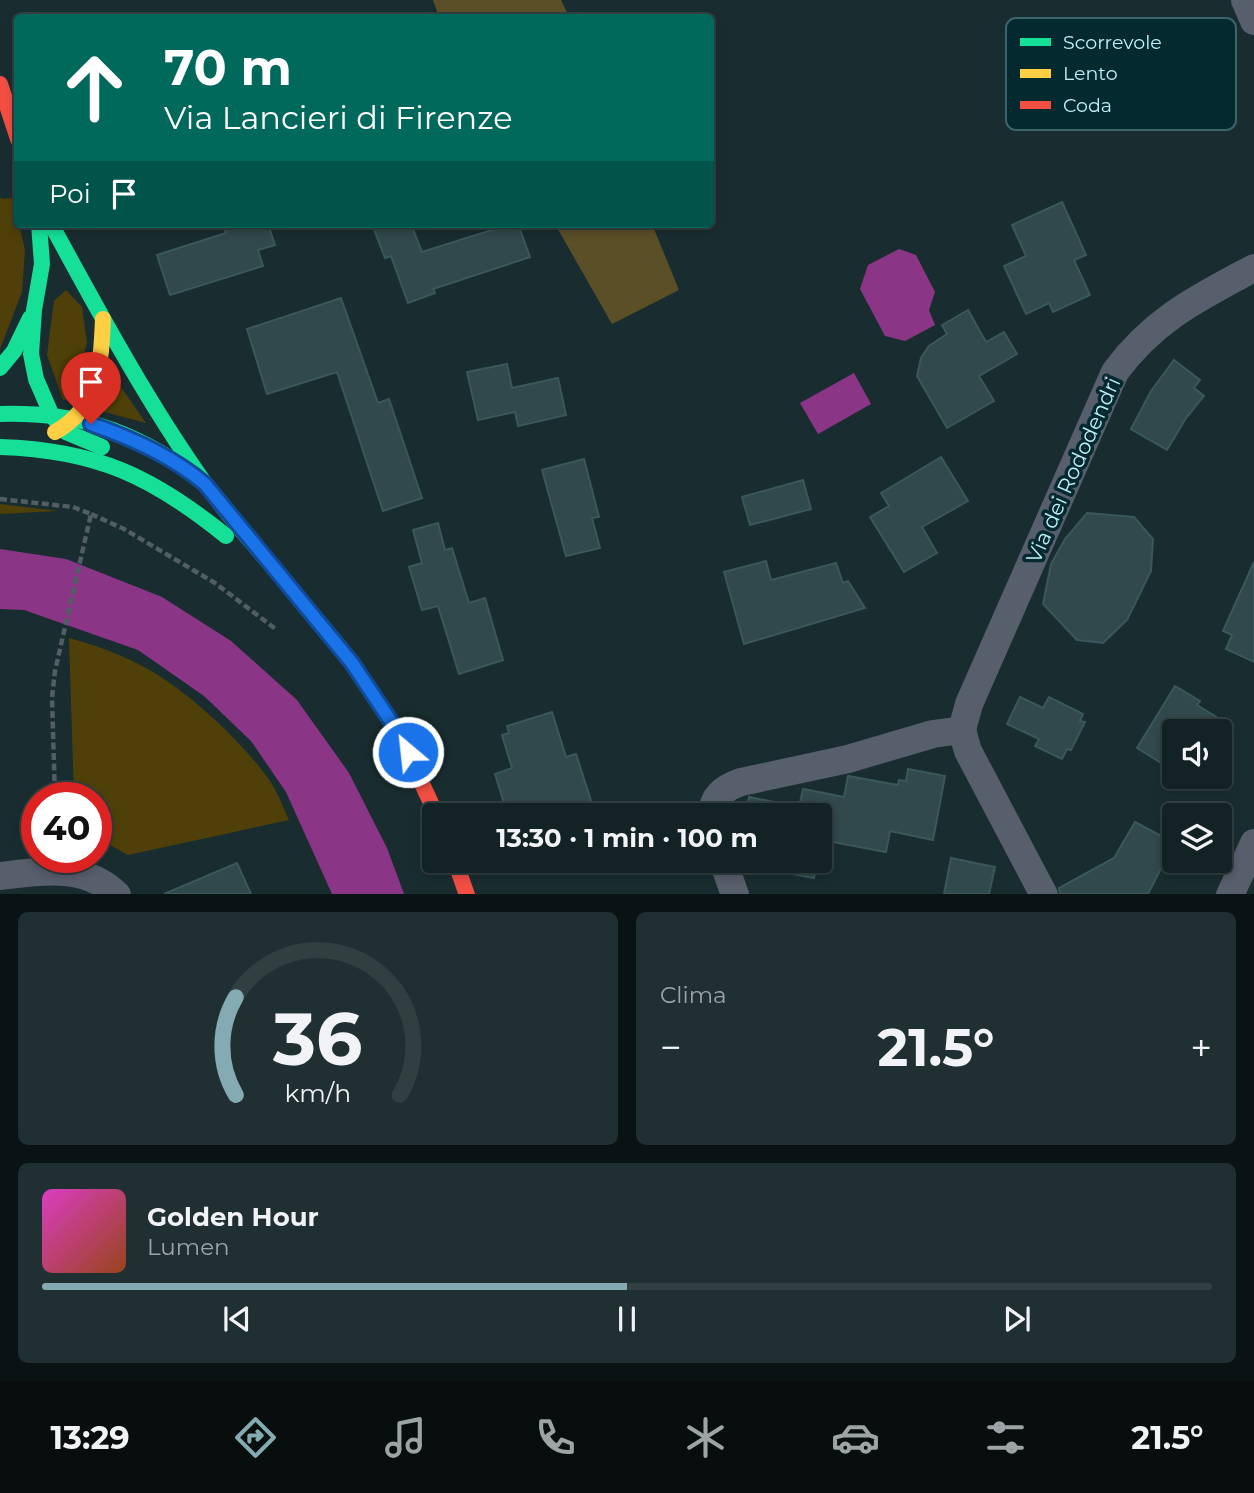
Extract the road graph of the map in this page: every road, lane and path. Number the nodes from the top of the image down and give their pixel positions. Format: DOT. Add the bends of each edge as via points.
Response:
graph roads {
  1 [pos="1245,0"];
  2 [pos="1254,21"];
  3 [pos="0,84"];
  4 [pos="14,127"];
  5 [pos="54,228"];
  6 [pos="56,228"];
  7 [pos="1254,268"];
  8 [pos="34,310"];
  9 [pos="103,319"];
  10 [pos="0,368"];
  11 [pos="0,414"];
  12 [pos="52,416"];
  13 [pos="70,424"];
  14 [pos="0,433"];
  15 [pos="0,447"];
  16 [pos="205,484"];
  17 [pos="0,499"];
  18 [pos="190,506"];
  19 [pos="91,514"];
  20 [pos="313,614"];
  21 [pos="281,633"];
  22 [pos="962,730"];
  23 [pos="55,782"];
  24 [pos="431,803"];
  25 [pos="714,803"];
  26 [pos="1254,843"];
  27 [pos="459,873"];
  28 [pos="727,873"];
  29 [pos="0,876"];
  30 [pos="117,894"];
  31 [pos="467,894"];
  32 [pos="735,894"];
  33 [pos="1045,894"];
  34 [pos="1230,894"];
  1 -- 2 [label="street"];
  3 -- 4 [label="street"];
  5 -- 8 [label="street"];
  6 -- 9 [label="street"];
  7 -- 22 [label="street, Via dei Rododendri" via="1162,321 1115,372 969,704"];
  8 -- 10 [label="street" via="22,338"];
  8 -- 12 [label="street" via="31,354"];
  9 -- 13 [label="street" via="94,387"];
  9 -- 16 [label="street"];
  11 -- 12 [label="street"];
  12 -- 13 [label="street"];
  13 -- 14 [label="street" via="51,433"];
  13 -- 16 [label="street" via="136,441"];
  13 -- 18 [label="street" via="84,441 156,474"];
  15 -- 18 [label="street" via="65,451 104,461"];
  16 -- 20 [label="street"];
  17 -- 19 [label="path"];
  18 -- 20 [label="street"];
  19 -- 21 [label="path" via="215,583"];
  19 -- 23 [label="path" via="55,670"];
  20 -- 24 [label="street" via="398,732"];
  22 -- 25 [label="street" via="741,782 725,788"];
  22 -- 33 [label="street" via="968,751"];
  26 -- 34 [label="street"];
  27 -- 31 [label="street"];
  28 -- 32 [label="street"];
  29 -- 30 [label="street" via="75,872"];
}
